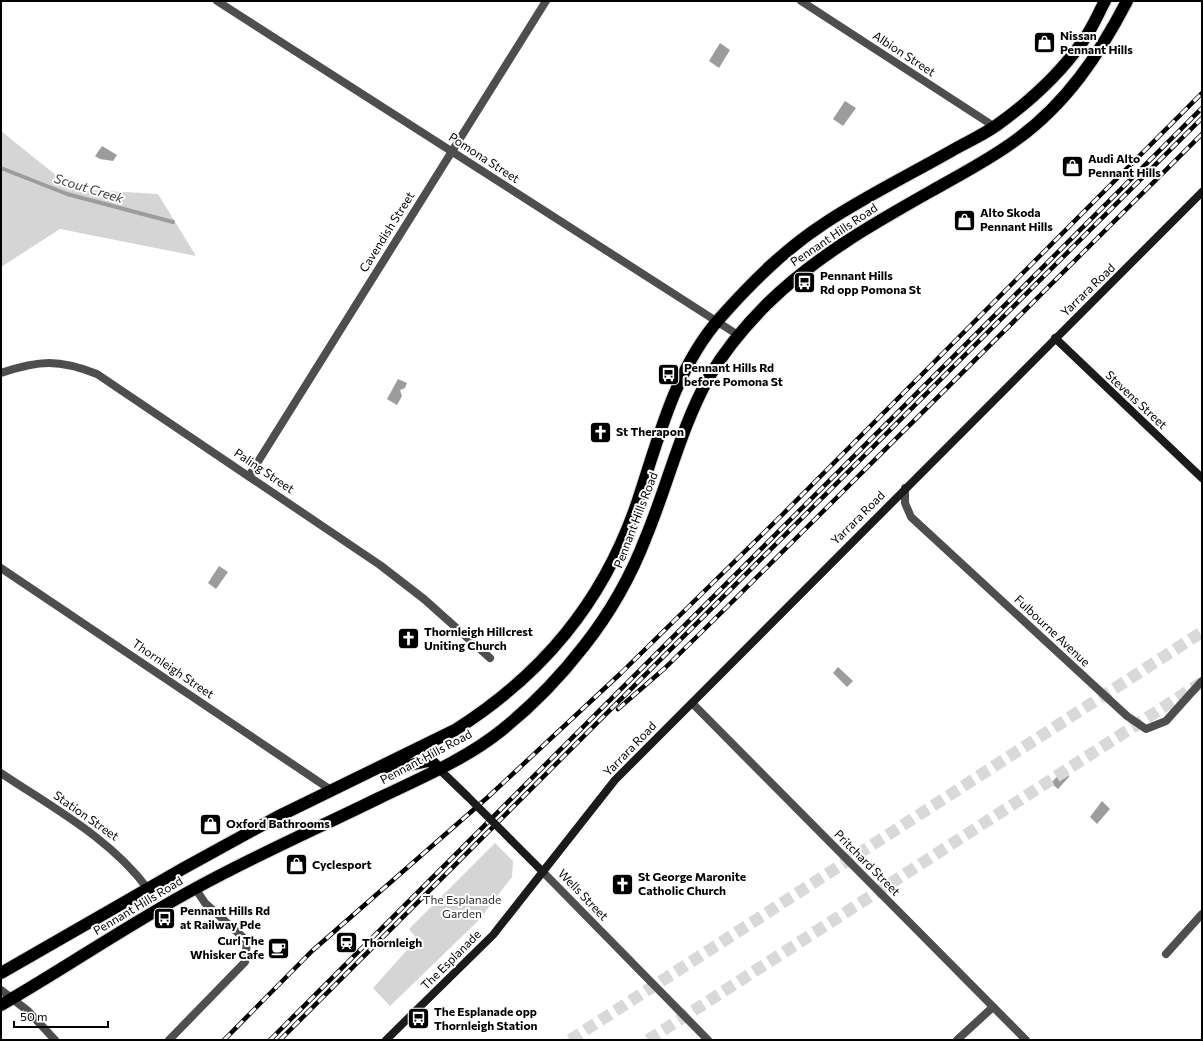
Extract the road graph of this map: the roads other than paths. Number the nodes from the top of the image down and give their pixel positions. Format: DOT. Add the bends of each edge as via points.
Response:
graph roads {
  1 [pos="217,1"];
  2 [pos="546,1"];
  3 [pos="800,1"];
  4 [pos="1105,1"];
  5 [pos="1127,1"];
  6 [pos="995,127"];
  7 [pos="452,152"];
  8 [pos="1202,192"];
  9 [pos="717,321"];
  10 [pos="738,336"];
  11 [pos="1055,338"];
  12 [pos="1,373"];
  13 [pos="249,476"];
  14 [pos="1202,478"];
  15 [pos="905,488"];
  16 [pos="1,568"];
  17 [pos="490,658"];
  18 [pos="1202,681"];
  19 [pos="692,703"];
  20 [pos="439,769"];
  21 [pos="1,773"];
  22 [pos="362,775"];
  23 [pos="331,790"];
  24 [pos="543,872"];
  25 [pos="195,888"];
  26 [pos="148,889"];
  27 [pos="1202,914"];
  28 [pos="1166,954"];
  29 [pos="1,973"];
  30 [pos="1,990"];
  31 [pos="12,999"];
  32 [pos="1,1005"];
  33 [pos="993,1007"];
  34 [pos="55,1040"];
  35 [pos="169,1040"];
  36 [pos="386,1040"];
  37 [pos="708,1040"];
  38 [pos="957,1040"];
  39 [pos="1026,1040"];
  1 -- 7 [label="street, Pomona Street"];
  2 -- 7 [label="street, Cavendish Street"];
  3 -- 6 [label="street, Albion Street"];
  4 -- 6 [label="highway, Pennant Hills Road" via="1083,41 1052,78"];
  5 -- 10 [label="highway, Pennant Hills Road" via="1084,72 1066,96 1019,138 854,235 820,258 791,281"];
  6 -- 9 [label="highway, Pennant Hills Road" via="826,222 783,252"];
  7 -- 9 [label="street, Pomona Street"];
  7 -- 13 [label="street, Cavendish Street"];
  8 -- 11 [label="main road, Yarrara Road"];
  9 -- 10 [label="street, Pomona Street"];
  9 -- 22 [label="highway, Pennant Hills Road" via="688,365 673,397 628,528 613,561 594,594 568,630 521,682 483,712 428,744"];
  10 -- 20 [label="highway, Pennant Hills Road" via="713,370 694,406 647,536 613,605 586,643 538,699 511,723 468,753"];
  11 -- 14 [label="main road, Stevens Street"];
  11 -- 15 [label="main road, Yarrara Road"];
  12 -- 13 [label="street, Paling Street" via="46,362 75,365 97,374"];
  13 -- 17 [label="street, Paling Street" via="380,564"];
  15 -- 18 [label="street, Fulbourne Avenue" via="905,503 911,516 1127,716 1146,729 1166,722"];
  15 -- 19 [label="main road, Yarrara Road"];
  16 -- 23 [label="street, Thornleigh Street"];
  19 -- 24 [label="main road, Yarrara Road" via="615,780"];
  19 -- 33 [label="street, Pritchard Street"];
  20 -- 22 [label="highway" via="428,761"];
  20 -- 24 [label="main road, Wells Street, bridge"];
  20 -- 25 [label="highway, Pennant Hills Road"];
  21 -- 26 [label="street, Station Street" via="105,842 134,869"];
  22 -- 23 [label="highway, Pennant Hills Road"];
  23 -- 26 [label="highway, Pennant Hills Road"];
  24 -- 36 [label="main road, The Esplanade" via="481,948"];
  24 -- 37 [label="street, Wells Street"];
  25 -- 31 [label="highway, Pennant Hills Road"];
  25 -- 35 [label="street" via="205,902 247,941 245,962"];
  26 -- 29 [label="highway, Pennant Hills Road"];
  27 -- 28 [label="street"];
  30 -- 31 [label="street"];
  31 -- 32 [label="highway, Pennant Hills Road"];
  31 -- 34 [label="street" via="28,1011"];
  33 -- 38 [label="street"];
  33 -- 39 [label="street, Pritchard Street"];
}
